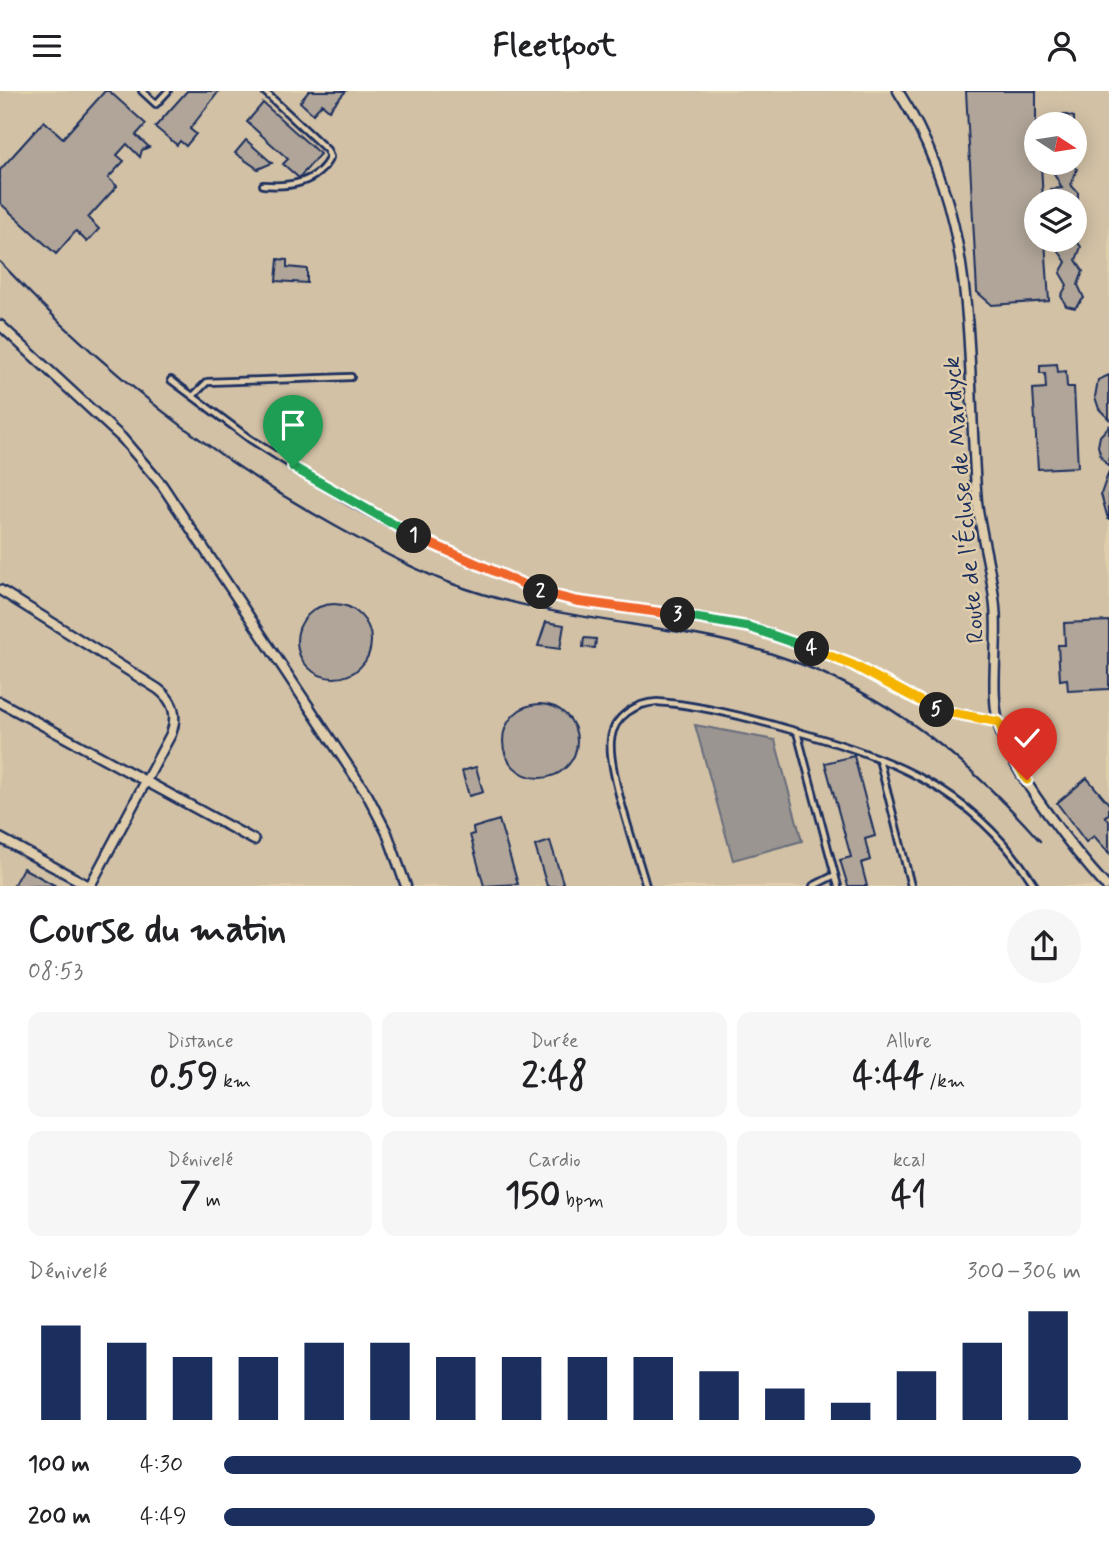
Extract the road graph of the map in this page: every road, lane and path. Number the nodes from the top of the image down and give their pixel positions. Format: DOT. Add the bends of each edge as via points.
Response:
graph roads {
  1 [pos="142,91"];
  2 [pos="167,91"];
  3 [pos="264,91"];
  4 [pos="898,91"];
  5 [pos="263,185"];
  6 [pos="0,325"];
  7 [pos="351,377"];
  8 [pos="171,380"];
  9 [pos="193,397"];
  10 [pos="0,590"];
  11 [pos="0,702"];
  12 [pos="999,722"];
  13 [pos="796,731"];
  14 [pos="878,758"];
  15 [pos="147,782"];
  16 [pos="0,838"];
  17 [pos="254,840"];
  18 [pos="835,874"];
  19 [pos="90,886"];
  20 [pos="406,886"];
  21 [pos="646,886"];
  22 [pos="813,886"];
  23 [pos="838,886"];
  24 [pos="911,886"];
  25 [pos="1035,886"];
  26 [pos="1106,886"];
  1 -- 2 [label="lane" via="156,104"];
  3 -- 5 [label="lane" via="330,157 298,184"];
  4 -- 12 [label="street, Route de l'Écluse de Mardyck" via="940,174 962,257 978,502 995,607"];
  6 -- 20 [label="street" via="122,438 162,485 368,796"];
  7 -- 9 [label="lane" via="207,382"];
  8 -- 9 [label="lane"];
  9 -- 12 [label="lane" via="359,507 411,535 545,593 583,603 749,627 853,665 940,711"];
  10 -- 15 [label="street" via="170,700 173,726"];
  11 -- 15 [label="street"];
  12 -- 26 [label="street, Route de l'Écluse de Mardyck" via="1027,780"];
  13 -- 14 [label="lane"];
  13 -- 18 [label="lane"];
  13 -- 21 [label="lane" via="663,702 642,704 624,714 611,736 611,752"];
  14 -- 24 [label="lane"];
  14 -- 25 [label="lane" via="923,779 978,816 1011,848"];
  15 -- 17 [label="street"];
  15 -- 19 [label="street"];
  16 -- 19 [label="street"];
  18 -- 22 [label="lane"];
  18 -- 23 [label="lane"];
}
